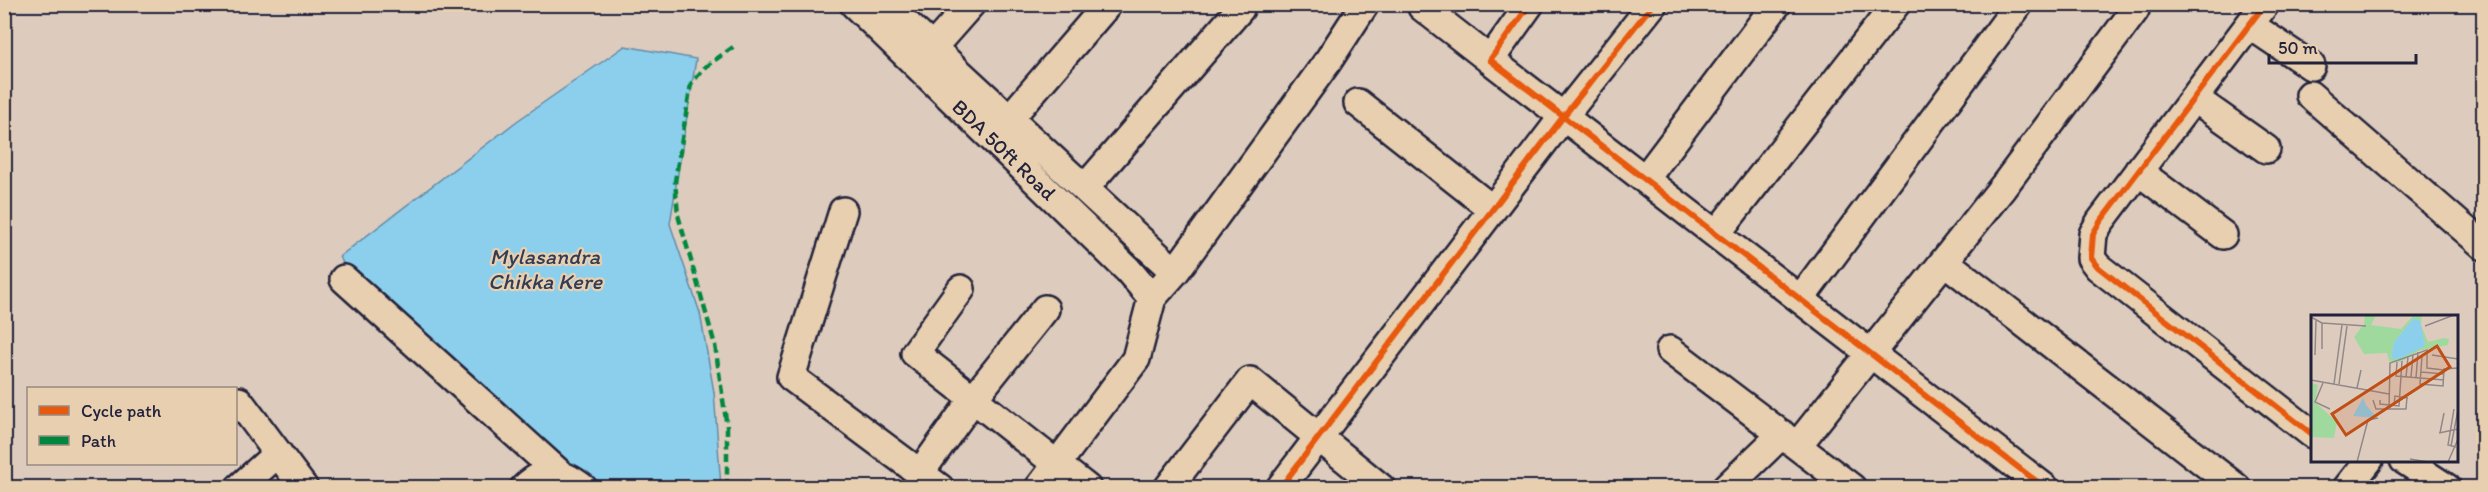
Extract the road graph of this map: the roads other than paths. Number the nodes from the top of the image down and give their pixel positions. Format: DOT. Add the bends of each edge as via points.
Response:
graph roads {
  1 [pos="854,4"];
  2 [pos="885,4"];
  3 [pos="971,4"];
  4 [pos="1108,4"];
  5 [pos="1365,4"];
  6 [pos="1530,4"];
  7 [pos="1653,4"];
  8 [pos="1777,4"];
  9 [pos="1896,4"];
  10 [pos="2019,4"];
  11 [pos="1422,7"];
  12 [pos="1240,9"];
  13 [pos="2135,10"];
  14 [pos="2258,15"];
  15 [pos="933,47"];
  16 [pos="1490,60"];
  17 [pos="2311,66"];
  18 [pos="2310,95"];
  19 [pos="2194,98"];
  20 [pos="1358,103"];
  21 [pos="1563,117"];
  22 [pos="1009,119"];
  23 [pos="2266,149"];
  24 [pos="2138,171"];
  25 [pos="1645,179"];
  26 [pos="1085,188"];
  27 [pos="1492,209"];
  28 [pos="843,211"];
  29 [pos="1717,233"];
  30 [pos="2223,235"];
  31 [pos="2484,246"];
  32 [pos="1944,261"];
  33 [pos="1175,272"];
  34 [pos="344,279"];
  35 [pos="960,289"];
  36 [pos="1152,298"];
  37 [pos="1801,298"];
  38 [pos="1045,309"];
  39 [pos="1670,350"];
  40 [pos="1872,353"];
  41 [pos="973,399"];
  42 [pos="239,401"];
  43 [pos="2311,432"];
  44 [pos="1319,436"];
  45 [pos="1789,440"];
  46 [pos="278,453"];
  47 [pos="2407,462"];
  48 [pos="1056,465"];
  49 [pos="930,480"];
  50 [pos="572,481"];
  51 [pos="1376,486"];
  52 [pos="238,488"];
  53 [pos="304,488"];
  54 [pos="524,488"];
  55 [pos="1039,488"];
  56 [pos="1088,488"];
  57 [pos="1168,488"];
  58 [pos="1280,488"];
  59 [pos="1726,488"];
  60 [pos="1852,488"];
  61 [pos="2045,488"];
  62 [pos="2237,488"];
  63 [pos="2447,488"];
  1 -- 36 [label="street, BDA 50ft Road" via="1128,270"];
  2 -- 15 [label="street, BDA 50ft Road"];
  3 -- 15 [label="street"];
  4 -- 22 [label="street"];
  5 -- 33 [label="street" via="1328,62"];
  6 -- 16 [label="street"];
  7 -- 21 [label="street"];
  8 -- 25 [label="street"];
  9 -- 29 [label="street"];
  10 -- 37 [label="street"];
  11 -- 16 [label="street"];
  12 -- 26 [label="street"];
  13 -- 32 [label="street"];
  14 -- 17 [label="street"];
  14 -- 19 [label="street"];
  15 -- 22 [label="street, BDA 50ft Road"];
  16 -- 21 [label="street"];
  18 -- 31 [label="street"];
  19 -- 23 [label="street"];
  19 -- 24 [label="street"];
  20 -- 27 [label="street"];
  21 -- 25 [label="street"];
  21 -- 27 [label="street"];
  22 -- 26 [label="street, BDA 50ft Road"];
  24 -- 30 [label="street"];
  24 -- 43 [label="street" via="2093,234 2091,258"];
  25 -- 29 [label="street"];
  26 -- 33 [label="street, BDA 50ft Road"];
  27 -- 44 [label="street"];
  28 -- 49 [label="street" via="792,377"];
  29 -- 37 [label="street"];
  32 -- 40 [label="street"];
  32 -- 62 [label="street"];
  33 -- 36 [label="street"];
  34 -- 50 [label="street"];
  35 -- 41 [label="street" via="915,353"];
  36 -- 48 [label="street" via="1136,359"];
  37 -- 40 [label="street"];
  38 -- 41 [label="street"];
  39 -- 45 [label="street"];
  40 -- 45 [label="street"];
  40 -- 61 [label="street"];
  41 -- 48 [label="street"];
  41 -- 49 [label="street"];
  42 -- 46 [label="street"];
  44 -- 51 [label="street"];
  44 -- 57 [label="street" via="1250,381"];
  44 -- 58 [label="street"];
  45 -- 59 [label="street"];
  45 -- 60 [label="street"];
  46 -- 52 [label="street"];
  46 -- 53 [label="street"];
  47 -- 63 [label="street"];
  48 -- 55 [label="street"];
  48 -- 56 [label="street"];
  50 -- 54 [label="street" via="550,473 536,476"];
}
